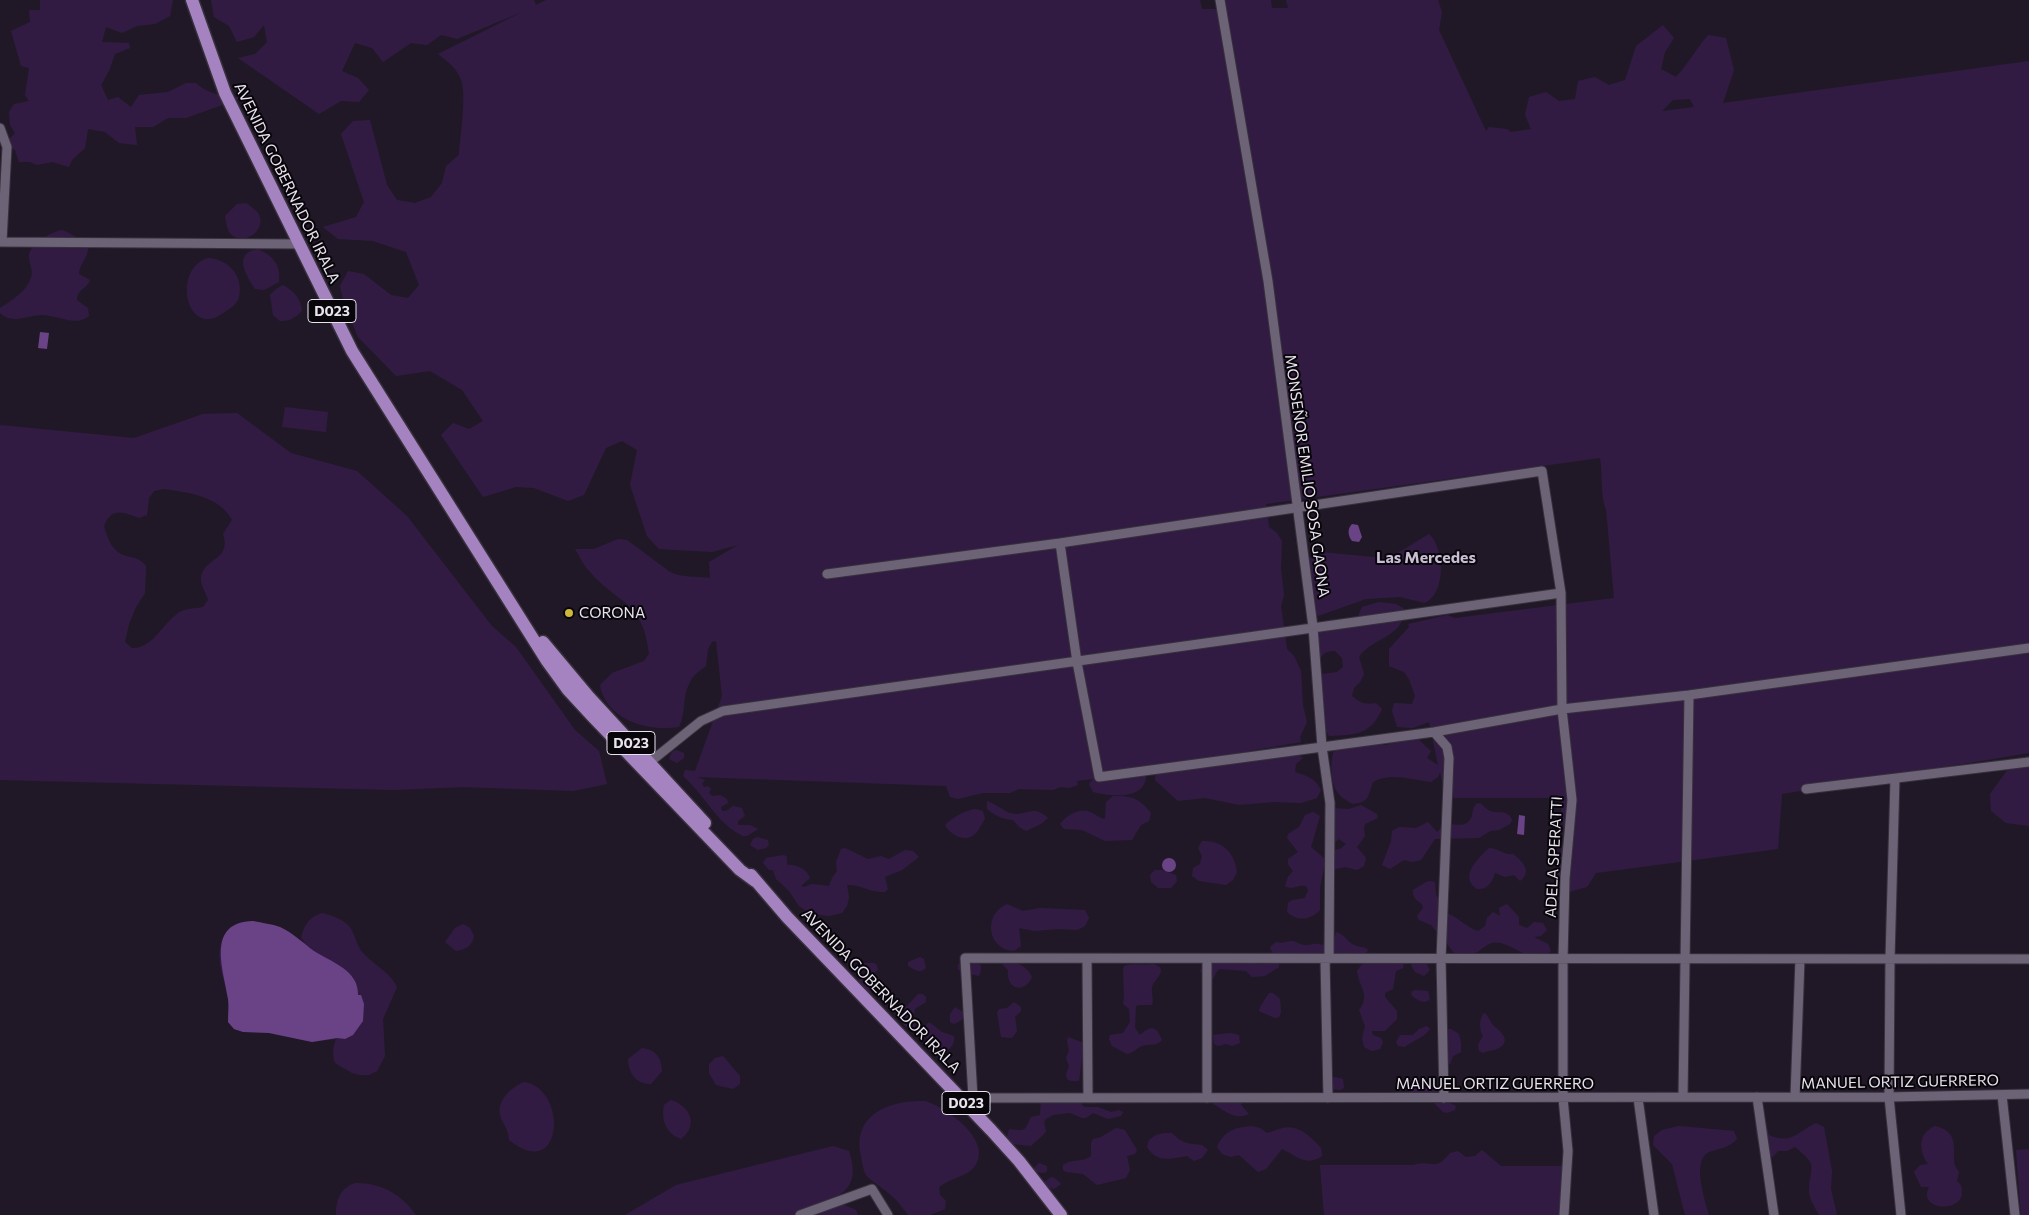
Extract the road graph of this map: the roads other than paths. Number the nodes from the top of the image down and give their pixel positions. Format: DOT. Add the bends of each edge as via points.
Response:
graph roads {
  1 [pos="192,0"];
  2 [pos="1220,0"];
  3 [pos="1,131"];
  4 [pos="1,242"];
  5 [pos="298,244"];
  6 [pos="1297,508"];
  7 [pos="1060,543"];
  8 [pos="827,574"];
  9 [pos="1561,593"];
  10 [pos="1313,627"];
  11 [pos="2029,648"];
  12 [pos="1077,662"];
  13 [pos="1689,695"];
  14 [pos="1562,710"];
  15 [pos="1434,732"];
  16 [pos="1322,746"];
  17 [pos="2029,762"];
  18 [pos="645,766"];
  19 [pos="1895,779"];
  20 [pos="1806,788"];
  21 [pos="1087,958"];
  22 [pos="1207,959"];
  23 [pos="1327,959"];
  24 [pos="1441,959"];
  25 [pos="1563,959"];
  26 [pos="1685,959"];
  27 [pos="1800,959"];
  28 [pos="1890,959"];
  29 [pos="2029,959"];
  30 [pos="2029,1094"];
  31 [pos="2002,1095"];
  32 [pos="1795,1097"];
  33 [pos="967,1098"];
  34 [pos="1088,1098"];
  35 [pos="1207,1098"];
  36 [pos="1328,1098"];
  37 [pos="1444,1098"];
  38 [pos="1563,1098"];
  39 [pos="1638,1098"];
  40 [pos="1683,1098"];
  41 [pos="1757,1098"];
  42 [pos="1890,1098"];
  43 [pos="800,1215"];
  44 [pos="888,1215"];
  45 [pos="1061,1215"];
  46 [pos="1564,1215"];
  47 [pos="1654,1215"];
  48 [pos="1774,1215"];
  49 [pos="1901,1215"];
  50 [pos="2015,1215"];
  1 -- 5 [label="main road, AVENIDA GOBERNADOR IRALA / D023" via="225,94"];
  2 -- 6 [label="street, MONSEÑOR EMILIO SOSA GAONA" via="1268,281"];
  3 -- 4 [label="street" via="7,148"];
  4 -- 5 [label="street"];
  5 -- 18 [label="main road, AVENIDA GOBERNADOR IRALA / D023" via="372,385 511,602"];
  6 -- 7 [label="street"];
  6 -- 9 [label="street, ADELA SPERATTI" via="1542,471"];
  6 -- 10 [label="street, MONSEÑOR EMILIO SOSA GAONA"];
  7 -- 8 [label="street"];
  7 -- 12 [label="street"];
  9 -- 10 [label="street"];
  9 -- 14 [label="street, ADELA SPERATTI"];
  10 -- 12 [label="street"];
  10 -- 16 [label="street, MONSEÑOR EMILIO SOSA GAONA"];
  11 -- 13 [label="street"];
  12 -- 16 [label="street" via="1099,777"];
  12 -- 18 [label="street" via="722,711 701,721"];
  13 -- 14 [label="street"];
  13 -- 26 [label="street"];
  14 -- 15 [label="street"];
  14 -- 25 [label="street, ADELA SPERATTI" via="1572,800 1565,878"];
  15 -- 16 [label="street"];
  15 -- 24 [label="street" via="1447,748 1449,758"];
  16 -- 23 [label="street, MONSEÑOR EMILIO SOSA GAONA" via="1330,803"];
  17 -- 19 [label="street"];
  18 -- 33 [label="main road, AVENIDA GOBERNADOR IRALA / D023"];
  19 -- 20 [label="street"];
  19 -- 28 [label="street"];
  21 -- 22 [label="street"];
  21 -- 33 [label="street" via="965,958"];
  21 -- 34 [label="street"];
  22 -- 23 [label="street"];
  22 -- 35 [label="street"];
  23 -- 24 [label="street"];
  23 -- 36 [label="street, MONSEÑOR EMILIO SOSA GAONA"];
  24 -- 25 [label="street"];
  24 -- 37 [label="street"];
  25 -- 26 [label="street"];
  25 -- 38 [label="street, ADELA SPERATTI"];
  26 -- 27 [label="street"];
  26 -- 40 [label="street"];
  27 -- 28 [label="street"];
  27 -- 32 [label="street"];
  28 -- 29 [label="street"];
  28 -- 42 [label="street"];
  30 -- 31 [label="street, MANUEL ORTIZ GUERRERO"];
  31 -- 42 [label="street, MANUEL ORTIZ GUERRERO"];
  31 -- 50 [label="street"];
  32 -- 41 [label="street, MANUEL ORTIZ GUERRERO"];
  32 -- 42 [label="street, MANUEL ORTIZ GUERRERO"];
  33 -- 34 [label="street, MANUEL ORTIZ GUERRERO"];
  33 -- 45 [label="main road, AVENIDA GOBERNADOR IRALA / D023"];
  34 -- 35 [label="street, MANUEL ORTIZ GUERRERO"];
  35 -- 36 [label="street, MANUEL ORTIZ GUERRERO"];
  36 -- 37 [label="street, MANUEL ORTIZ GUERRERO"];
  37 -- 38 [label="street, MANUEL ORTIZ GUERRERO"];
  38 -- 39 [label="street, MANUEL ORTIZ GUERRERO"];
  38 -- 46 [label="street, ADELA SPERATTI" via="1568,1151"];
  39 -- 40 [label="street, MANUEL ORTIZ GUERRERO"];
  39 -- 47 [label="street"];
  40 -- 41 [label="street, MANUEL ORTIZ GUERRERO"];
  41 -- 48 [label="street"];
  42 -- 49 [label="street"];
  43 -- 44 [label="street" via="872,1189"];
}
